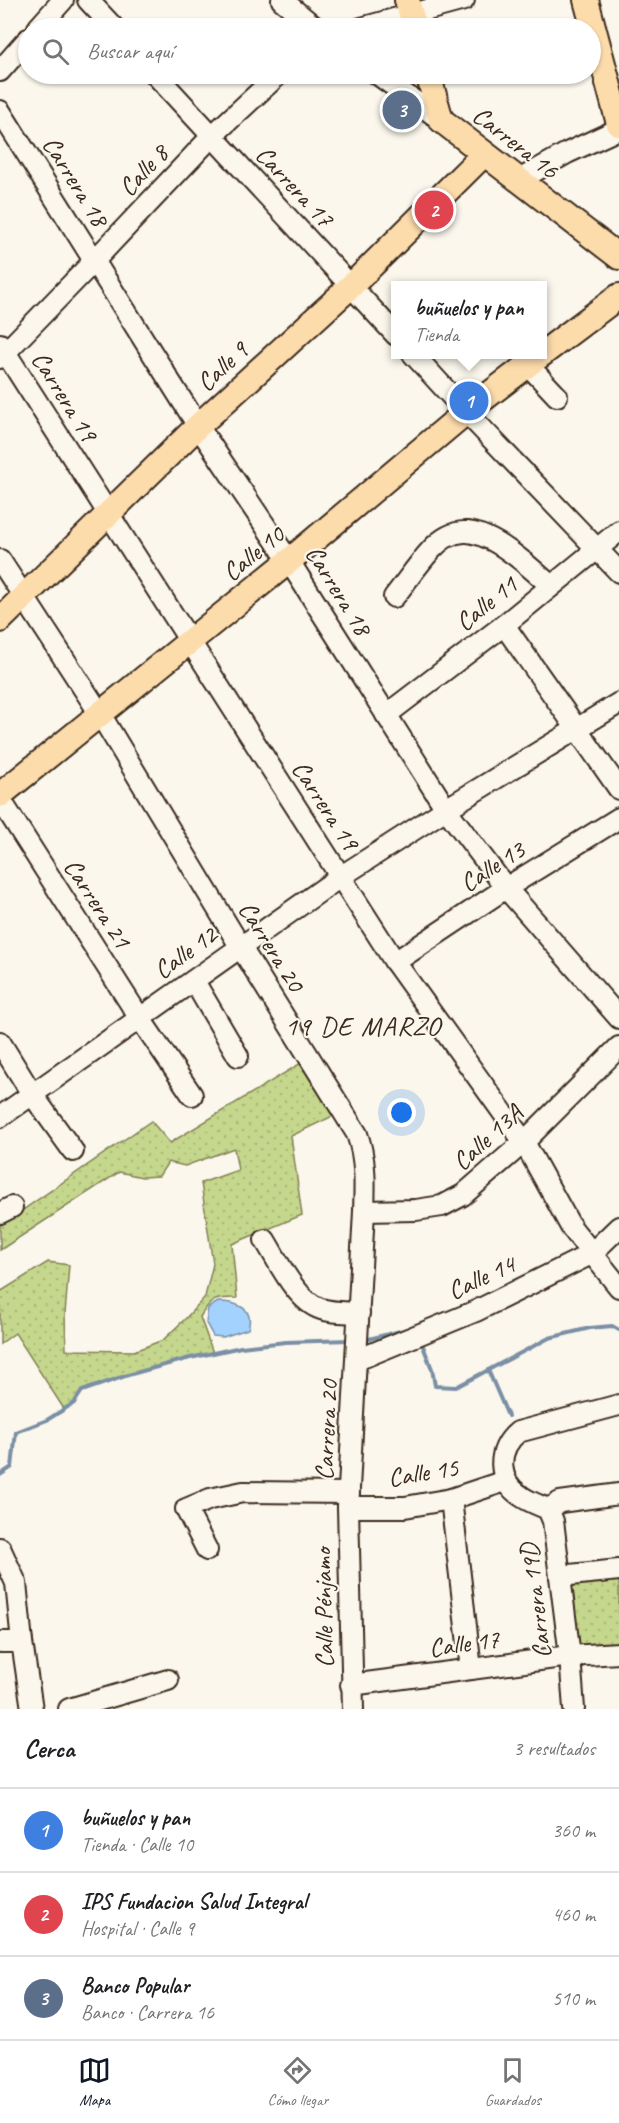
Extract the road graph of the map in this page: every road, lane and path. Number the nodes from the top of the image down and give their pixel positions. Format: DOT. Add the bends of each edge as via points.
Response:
graph roads {
  1 [pos="63,0"];
  2 [pos="88,0"];
  3 [pos="282,0"];
  4 [pos="464,0"];
  5 [pos="586,0"];
  6 [pos="411,14"];
  7 [pos="47,18"];
  8 [pos="105,18"];
  9 [pos="304,18"];
  10 [pos="591,18"];
  11 [pos="18,50"];
  12 [pos="601,57"];
  13 [pos="0,71"];
  14 [pos="164,84"];
  15 [pos="268,84"];
  16 [pos="391,84"];
  17 [pos="431,84"];
  18 [pos="0,111"];
  19 [pos="441,120"];
  20 [pos="619,126"];
  21 [pos="212,136"];
  22 [pos="484,154"];
  23 [pos="519,180"];
  24 [pos="619,257"];
  25 [pos="94,261"];
  26 [pos="351,286"];
  27 [pos="619,296"];
  28 [pos="391,330"];
  29 [pos="547,350"];
  30 [pos="2,351"];
  31 [pos="418,359"];
  32 [pos="536,359"];
  33 [pos="538,359"];
  34 [pos="557,396"];
  35 [pos="466,412"];
  36 [pos="198,426"];
  37 [pos="109,515"];
  38 [pos="619,531"];
  39 [pos="596,548"];
  40 [pos="0,560"];
  41 [pos="289,561"];
  42 [pos="619,572"];
  43 [pos="551,586"];
  44 [pos="24,597"];
  45 [pos="394,597"];
  46 [pos="0,620"];
  47 [pos="504,625"];
  48 [pos="189,641"];
  49 [pos="619,703"];
  50 [pos="100,714"];
  51 [pos="386,715"];
  52 [pos="576,730"];
  53 [pos="619,789"];
  54 [pos="0,797"];
  55 [pos="446,809"];
  56 [pos="619,818"];
  57 [pos="340,877"];
  58 [pos="506,888"];
  59 [pos="240,946"];
  60 [pos="395,962"];
  61 [pos="194,981"];
  62 [pos="139,1017"];
  63 [pos="619,1018"];
  64 [pos="0,1042"];
  65 [pos="619,1047"];
  66 [pos="238,1056"];
  67 [pos="32,1094"];
  68 [pos="192,1095"];
  69 [pos="0,1117"];
  70 [pos="524,1142"];
  71 [pos="73,1151"];
  72 [pos="364,1211"];
  73 [pos="619,1227"];
  74 [pos="265,1240"];
  75 [pos="591,1254"];
  76 [pos="619,1287"];
  77 [pos="359,1313"];
  78 [pos="357,1360"];
  79 [pos="619,1405"];
  80 [pos="505,1481"];
  81 [pos="619,1494"];
  82 [pos="451,1499"];
  83 [pos="349,1500"];
  84 [pos="548,1509"];
  85 [pos="0,1548"];
  86 [pos="207,1550"];
  87 [pos="619,1570"];
  88 [pos="560,1576"];
  89 [pos="0,1642"];
  90 [pos="22,1642"];
  91 [pos="619,1653"];
  92 [pos="570,1656"];
  93 [pos="471,1669"];
  94 [pos="168,1680"];
  95 [pos="351,1685"];
  96 [pos="32,1709"];
  97 [pos="69,1709"];
  98 [pos="353,1709"];
  99 [pos="574,1709"];
  1 -- 7 [label="street"];
  2 -- 8 [label="street"];
  3 -- 9 [label="street"];
  4 -- 6 [label="street"];
  5 -- 10 [label="main road"];
  11 -- 13 [label="street"];
  12 -- 20 [label="main road"];
  14 -- 21 [label="street, Carrera 17"];
  15 -- 21 [label="street, Calle 8"];
  16 -- 19 [label="street, Carrera 16"];
  17 -- 19 [label="main road"];
  18 -- 25 [label="street, Carrera 18"];
  19 -- 22 [label="main road, Carrera 16"];
  20 -- 23 [label="street"];
  21 -- 25 [label="street, Calle 8"];
  21 -- 26 [label="street, Carrera 17"];
  22 -- 23 [label="main road, Carrera 16"];
  22 -- 26 [label="main road, Calle 9"];
  23 -- 24 [label="main road, Carrera 16"];
  25 -- 30 [label="street, Calle 8"];
  25 -- 36 [label="street, Carrera 18"];
  26 -- 28 [label="street, Carrera 17"];
  26 -- 36 [label="main road, Calle 9"];
  27 -- 29 [label="main road, Calle 10"];
  30 -- 37 [label="street, Carrera 19"];
  31 -- 35 [label="street"];
  32 -- 35 [label="main road, Calle 10"];
  33 -- 34 [label="street"];
  35 -- 39 [label="street"];
  35 -- 41 [label="main road, Calle 10"];
  36 -- 37 [label="main road, Calle 9"];
  36 -- 41 [label="street, Carrera 18"];
  37 -- 44 [label="main road, Calle 9"];
  37 -- 48 [label="street, Carrera 19"];
  38 -- 39 [label="street, Calle 11"];
  39 -- 42 [label="street"];
  39 -- 43 [label="street, Calle 11"];
  40 -- 44 [label="street, Carrera 20"];
  41 -- 48 [label="main road, Calle 10"];
  41 -- 51 [label="street, Carrera 18"];
  43 -- 45 [label="street" via="510,552 466,531 454,533 431,549"];
  43 -- 47 [label="street, Calle 11"];
  44 -- 46 [label="main road, Calle 9"];
  44 -- 50 [label="street, Carrera 20"];
  47 -- 51 [label="street, Calle 11"];
  47 -- 52 [label="street"];
  48 -- 50 [label="main road, Calle 10"];
  48 -- 57 [label="street, Carrera 19"];
  49 -- 52 [label="street, Calle 12"];
  50 -- 54 [label="main road, Calle 10"];
  50 -- 59 [label="street, Carrera 20"];
  51 -- 55 [label="street, Carrera 18"];
  52 -- 53 [label="street"];
  52 -- 55 [label="street, Calle 12"];
  54 -- 62 [label="street, Carrera 21"];
  55 -- 57 [label="street, Calle 12"];
  55 -- 58 [label="street, Carrera 18"];
  56 -- 58 [label="street, Calle 13"];
  57 -- 59 [label="street, Calle 12"];
  57 -- 60 [label="street, Carrera 19"];
  58 -- 60 [label="street, Calle 13"];
  58 -- 63 [label="street, Carrera 18"];
  59 -- 61 [label="street, Calle 12"];
  59 -- 72 [label="street, Carrera 20" via="357,1134 365,1168"];
  60 -- 70 [label="street, Carrera 19"];
  61 -- 62 [label="street, Calle 12"];
  61 -- 66 [label="street"];
  62 -- 67 [label="street, Calle 12"];
  62 -- 68 [label="street, Carrera 21"];
  64 -- 67 [label="street"];
  65 -- 70 [label="street, Calle 13A"];
  67 -- 69 [label="street, Calle 12"];
  67 -- 71 [label="street"];
  70 -- 72 [label="street, Calle 13A" via="463,1195 442,1206"];
  70 -- 75 [label="street, Carrera 19" via="571,1227"];
  72 -- 77 [label="street, Carrera 20"];
  73 -- 75 [label="street, Calle 14"];
  74 -- 77 [label="street" via="302,1297 311,1304 321,1310"];
  75 -- 76 [label="street, Carrera 19"];
  75 -- 78 [label="street, Calle 14" via="476,1311"];
  77 -- 78 [label="street, Carrera 20"];
  78 -- 83 [label="street, Carrera 20"];
  79 -- 80 [label="street" via="518,1432 508,1440 502,1460"];
  80 -- 82 [label="street, Calle 15"];
  80 -- 84 [label="street, Carrera 19D" via="520,1496"];
  81 -- 84 [label="street" via="560,1502"];
  82 -- 83 [label="street, Calle 15" via="405,1507"];
  82 -- 93 [label="street"];
  83 -- 86 [label="street, Calle 15" via="243,1492 210,1499 186,1509"];
  83 -- 95 [label="street, Calle Pénjamo"];
  84 -- 88 [label="street, Carrera 19D"];
  85 -- 90 [label="street" via="15,1583"];
  87 -- 88 [label="street"];
  88 -- 92 [label="street, Carrera 19D"];
  89 -- 90 [label="street"];
  90 -- 96 [label="street"];
  91 -- 92 [label="street, Calle 17"];
  92 -- 93 [label="street, Calle 17"];
  92 -- 99 [label="street, Carrera 19D"];
  93 -- 95 [label="street, Calle 17"];
  94 -- 97 [label="street"];
  95 -- 98 [label="street, Calle Pénjamo"];
}
